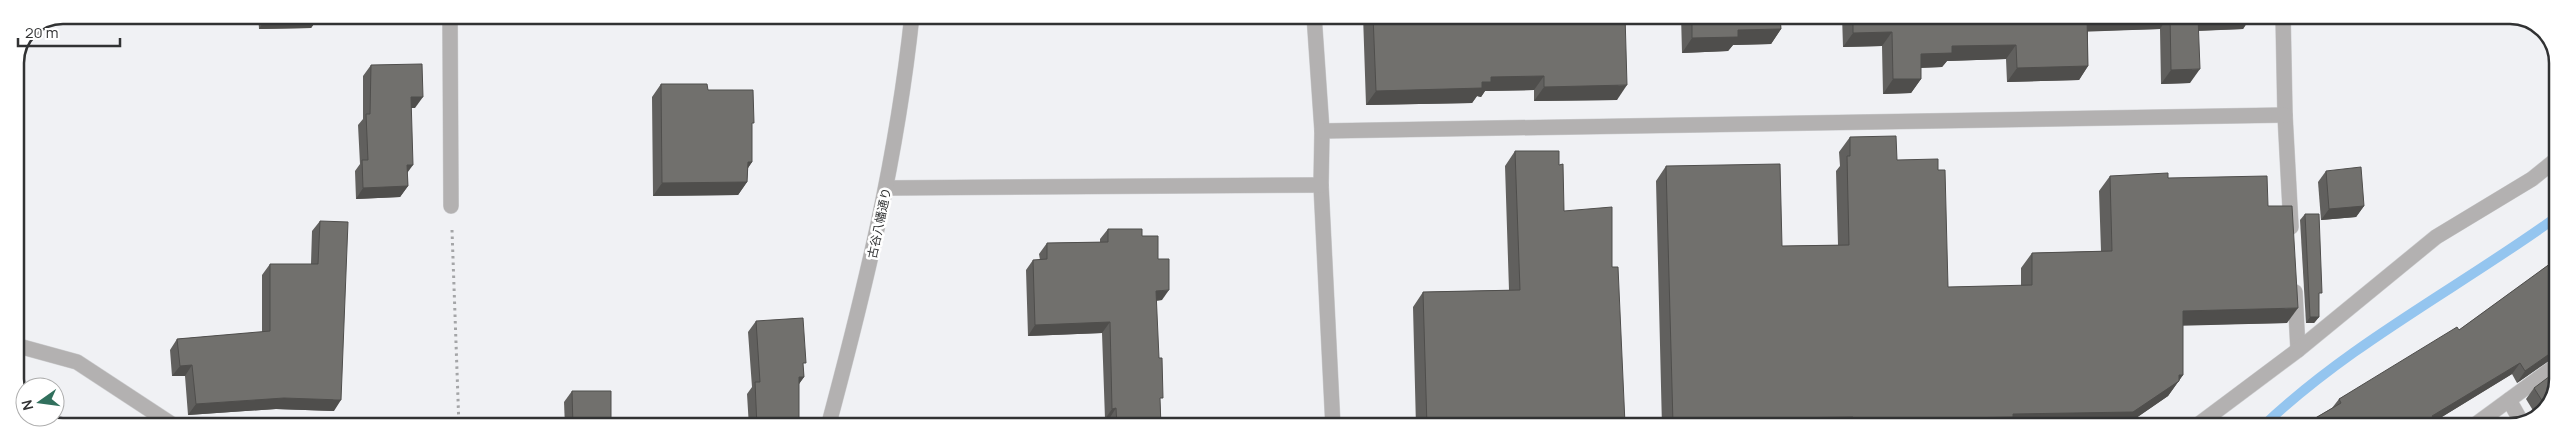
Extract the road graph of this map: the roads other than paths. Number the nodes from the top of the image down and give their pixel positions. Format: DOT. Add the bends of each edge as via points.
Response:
graph roads {
  1 [pos="450,24"];
  2 [pos="911,24"];
  3 [pos="1315,24"];
  4 [pos="2283,24"];
  5 [pos="2285,115"];
  6 [pos="1322,131"];
  7 [pos="2549,165"];
  8 [pos="1321,185"];
  9 [pos="886,188"];
  10 [pos="451,206"];
  11 [pos="2292,243"];
  12 [pos="2294,282"];
  13 [pos="24,347"];
  14 [pos="2298,350"];
  15 [pos="2549,371"];
  16 [pos="2509,400"];
  17 [pos="2519,417"];
  18 [pos="161,418"];
  19 [pos="830,418"];
  20 [pos="1333,418"];
  21 [pos="2208,418"];
  22 [pos="2484,418"];
  1 -- 10 [label="street"];
  2 -- 9 [label="street, 古谷八幡通り" via="904,91"];
  3 -- 6 [label="street"];
  4 -- 5 [label="street"];
  5 -- 6 [label="street"];
  5 -- 11 [label="street"];
  6 -- 8 [label="street"];
  7 -- 14 [label="street" via="2436,237"];
  8 -- 9 [label="street"];
  8 -- 20 [label="street"];
  9 -- 19 [label="street, 古谷八幡通り" via="866,288"];
  12 -- 14 [label="street"];
  13 -- 18 [label="street" via="77,362"];
  14 -- 21 [label="street"];
  15 -- 16 [label="street"];
  16 -- 17 [label="street"];
  16 -- 22 [label="street"];
}
